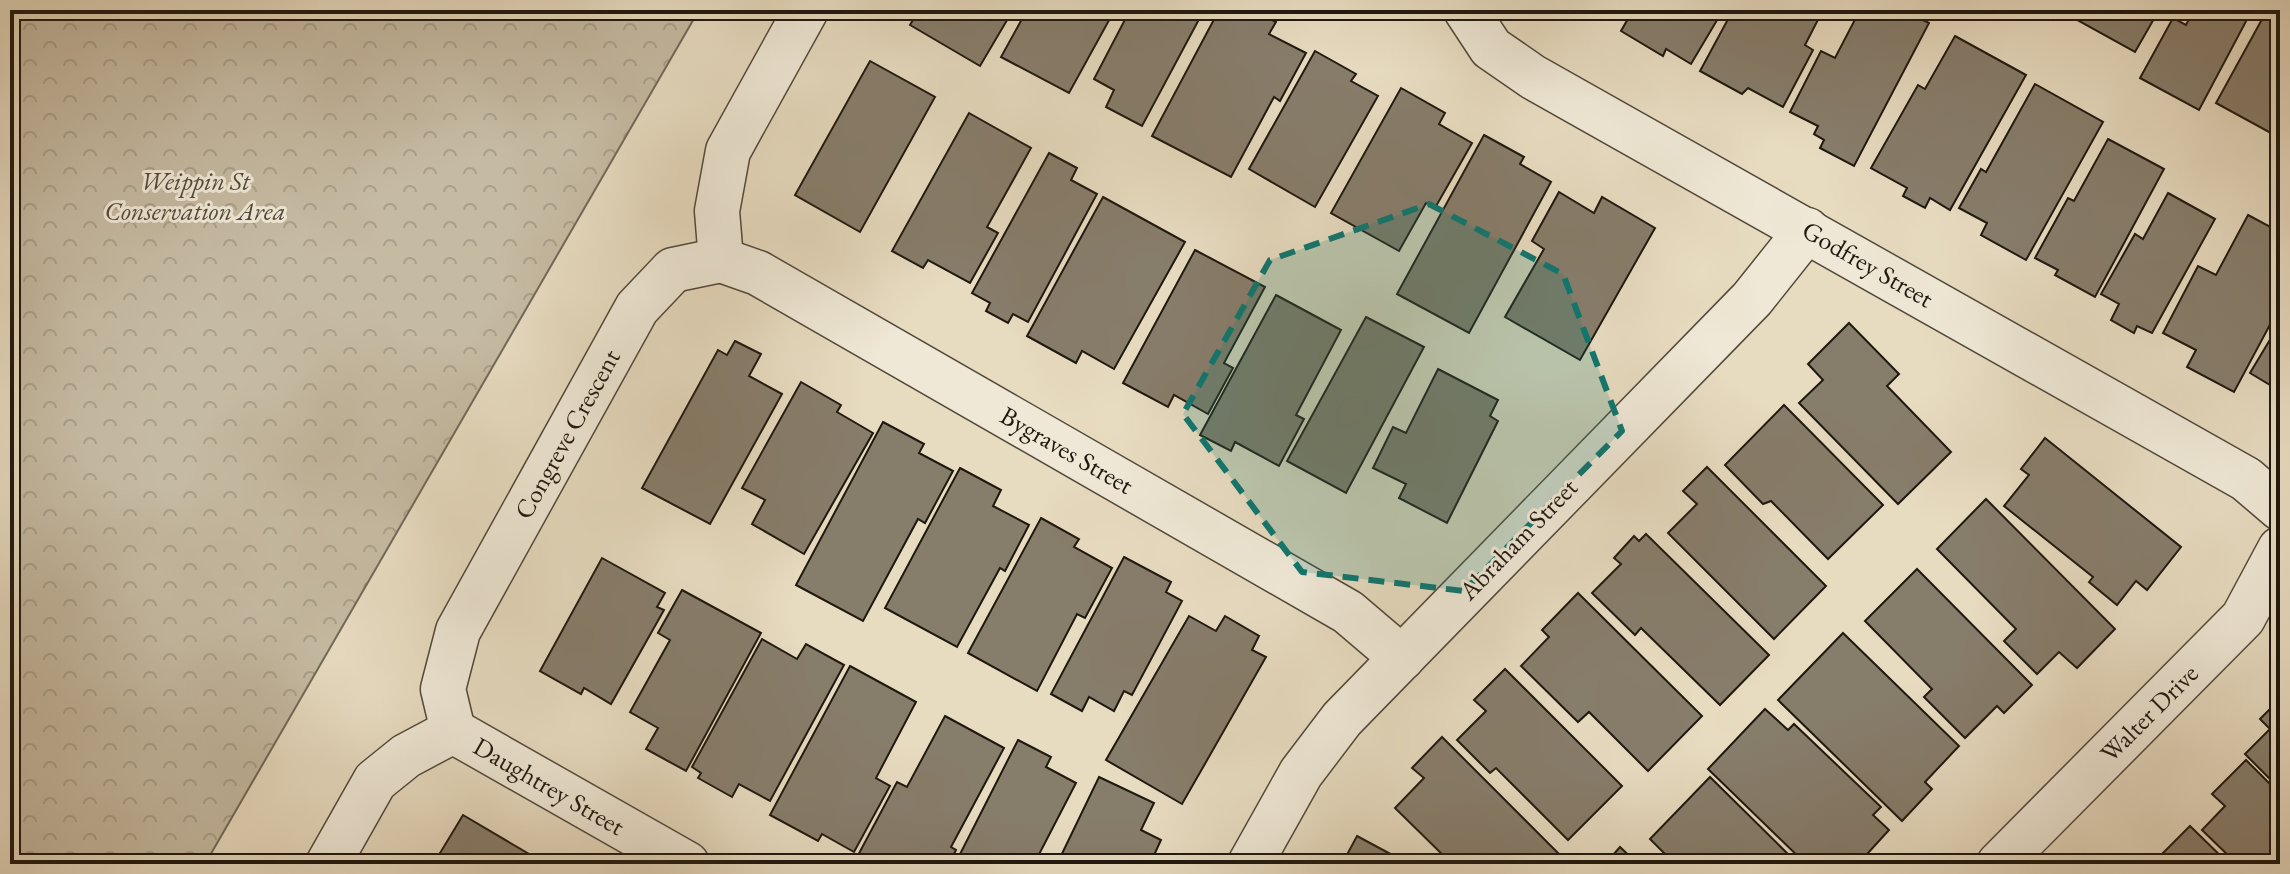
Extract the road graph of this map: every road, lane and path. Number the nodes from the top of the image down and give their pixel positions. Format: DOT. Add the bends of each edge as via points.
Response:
graph roads {
  1 [pos="806,10"];
  2 [pos="1466,10"];
  3 [pos="1807,230"];
  4 [pos="721,260"];
  5 [pos="2280,508"];
  6 [pos="2280,549"];
  7 [pos="1402,658"];
  8 [pos="453,731"];
  9 [pos="328,864"];
  10 [pos="687,864"];
  11 [pos="1250,864"];
  12 [pos="1999,864"];
  1 -- 4 [label="street" via="728,151 717,211"];
  2 -- 3 [label="street, Godfrey Street" via="1491,48 1533,77"];
  3 -- 5 [label="street, Godfrey Street" via="2246,479"];
  3 -- 7 [label="street, Abraham Street" via="1752,299"];
  4 -- 7 [label="street, Bygraves Street" via="758,273 1348,612"];
  4 -- 8 [label="street, Congreve Crescent" via="673,270 637,308 458,631 443,689"];
  6 -- 12 [label="street, Walter Drive" via="2243,618"];
  7 -- 11 [label="street, Abraham Street" via="1342,719 1301,773"];
  8 -- 9 [label="street" via="406,756 375,781"];
  8 -- 10 [label="street, Daughtrey Street"];
}
